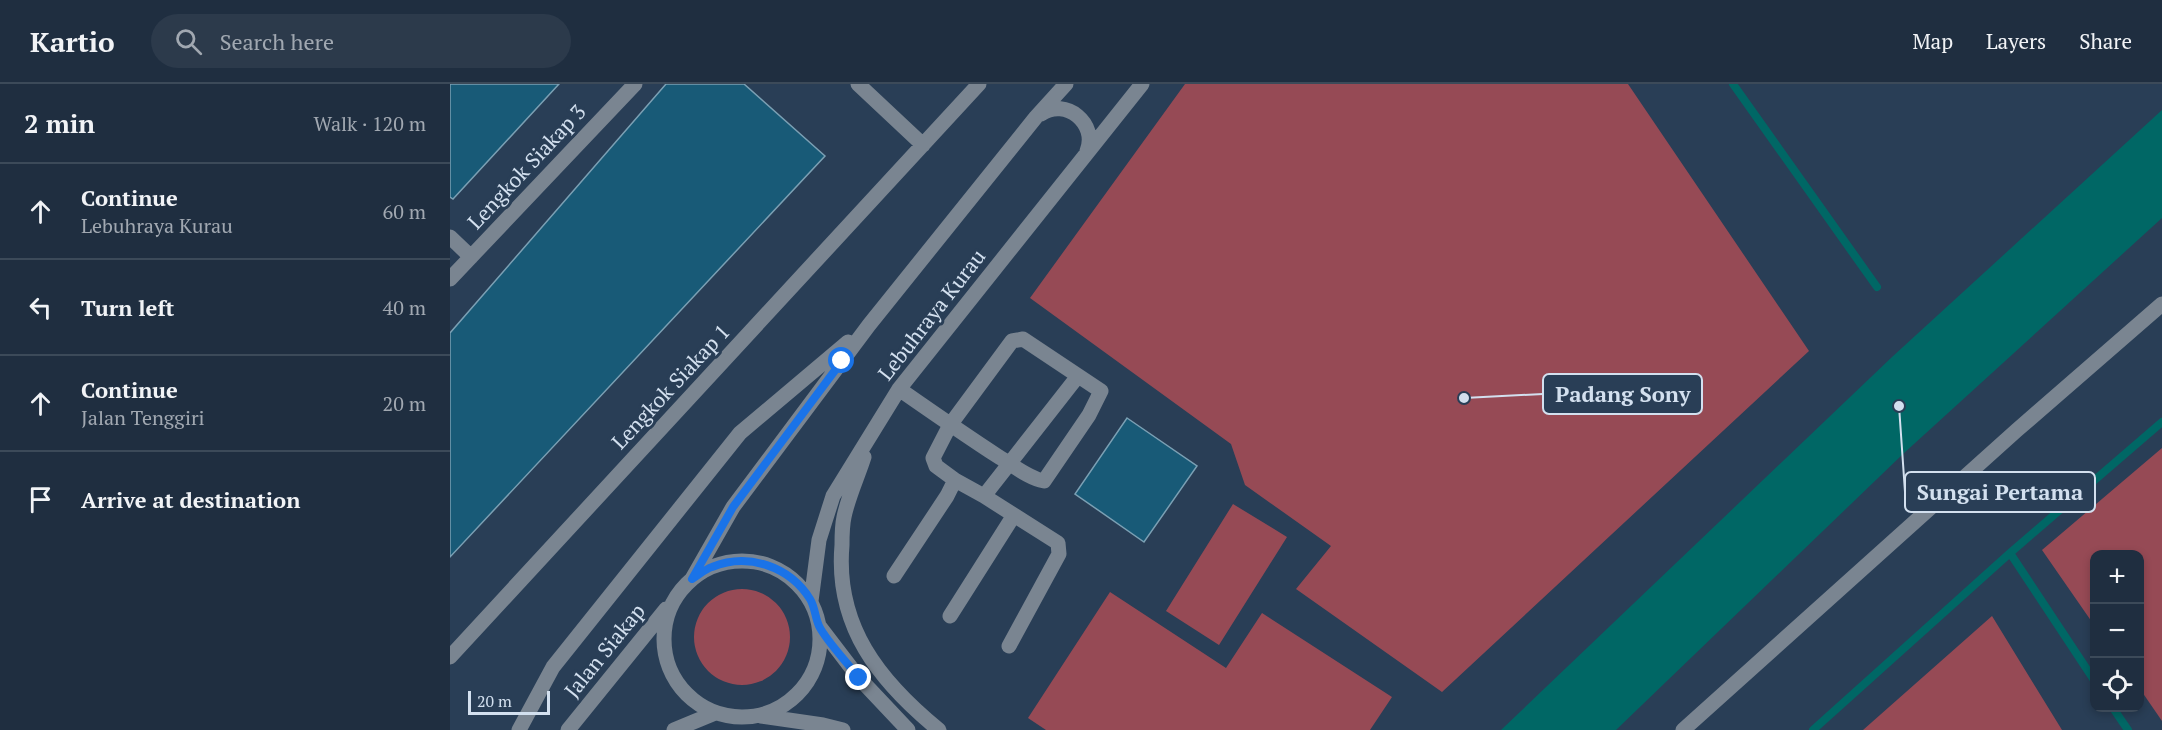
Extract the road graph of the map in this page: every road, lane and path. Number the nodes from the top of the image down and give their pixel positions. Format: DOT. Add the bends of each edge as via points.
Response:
graph roads {
  1 [pos="635,84"];
  2 [pos="858,84"];
  3 [pos="979,84"];
  4 [pos="1066,84"];
  5 [pos="1142,84"];
  6 [pos="1036,117"];
  7 [pos="923,145"];
  8 [pos="1084,157"];
  9 [pos="450,237"];
  10 [pos="471,257"];
  11 [pos="450,279"];
  12 [pos="2162,304"];
  13 [pos="869,325"];
  14 [pos="1078,376"];
  15 [pos="900,389"];
  16 [pos="950,425"];
  17 [pos="874,428"];
  18 [pos="1009,463"];
  19 [pos="955,480"];
  20 [pos="984,496"];
  21 [pos="1014,515"];
  22 [pos="894,576"];
  23 [pos="692,579"];
  24 [pos="675,598"];
  25 [pos="811,601"];
  26 [pos="950,616"];
  27 [pos="820,627"];
  28 [pos="1009,646"];
  29 [pos="450,657"];
  30 [pos="715,713"];
  31 [pos="759,716"];
  32 [pos="519,730"];
  33 [pos="568,730"];
  34 [pos="674,730"];
  35 [pos="843,730"];
  36 [pos="908,730"];
  37 [pos="939,730"];
  38 [pos="1683,730"];
  1 -- 10 [label="street, Lengkok Siakap 3"];
  2 -- 7 [label="street"];
  3 -- 7 [label="street, Lengkok Siakap 1"];
  4 -- 6 [label="street, Lebuhraya Kurau"];
  5 -- 8 [label="street, Lebuhraya Kurau"];
  6 -- 8 [label="street" via="1060,107 1084,121 1090,135"];
  6 -- 13 [label="street, Lebuhraya Kurau"];
  7 -- 29 [label="street, Lengkok Siakap 1"];
  8 -- 15 [label="street, Lebuhraya Kurau"];
  9 -- 10 [label="street"];
  10 -- 11 [label="street, Lengkok Siakap 3"];
  12 -- 38 [label="street"];
  13 -- 23 [label="street, Lebuhraya Kurau" via="733,507"];
  13 -- 32 [label="street" via="740,433 553,667"];
  14 -- 16 [label="street" via="1023,339 1012,341"];
  14 -- 18 [label="street"];
  14 -- 18 [label="street" via="1101,391 1044,481"];
  15 -- 16 [label="street"];
  15 -- 17 [label="street, Lebuhraya Kurau"];
  16 -- 18 [label="street"];
  16 -- 19 [label="street" via="933,458 936,466"];
  17 -- 25 [label="street, Lebuhraya Kurau" via="833,496 819,540"];
  17 -- 37 [label="street" via="844,518 840,570 850,620 867,654 901,696"];
  18 -- 20 [label="street"];
  19 -- 20 [label="street"];
  19 -- 22 [label="street"];
  20 -- 21 [label="street"];
  21 -- 26 [label="street"];
  21 -- 28 [label="street" via="1058,543 1059,554"];
  23 -- 24 [label="street"];
  23 -- 25 [label="street" via="712,567 734,561 757,562 779,569 798,583"];
  24 -- 30 [label="street" via="665,624 665,652 674,678 691,699"];
  24 -- 33 [label="street, Jalan Siakap"];
  25 -- 27 [label="street"];
  27 -- 31 [label="street" via="819,656 807,683 786,704"];
  27 -- 36 [label="street" via="859,678"];
  30 -- 31 [label="street" via="737,718"];
  30 -- 34 [label="street"];
  31 -- 35 [label="street"];
}
